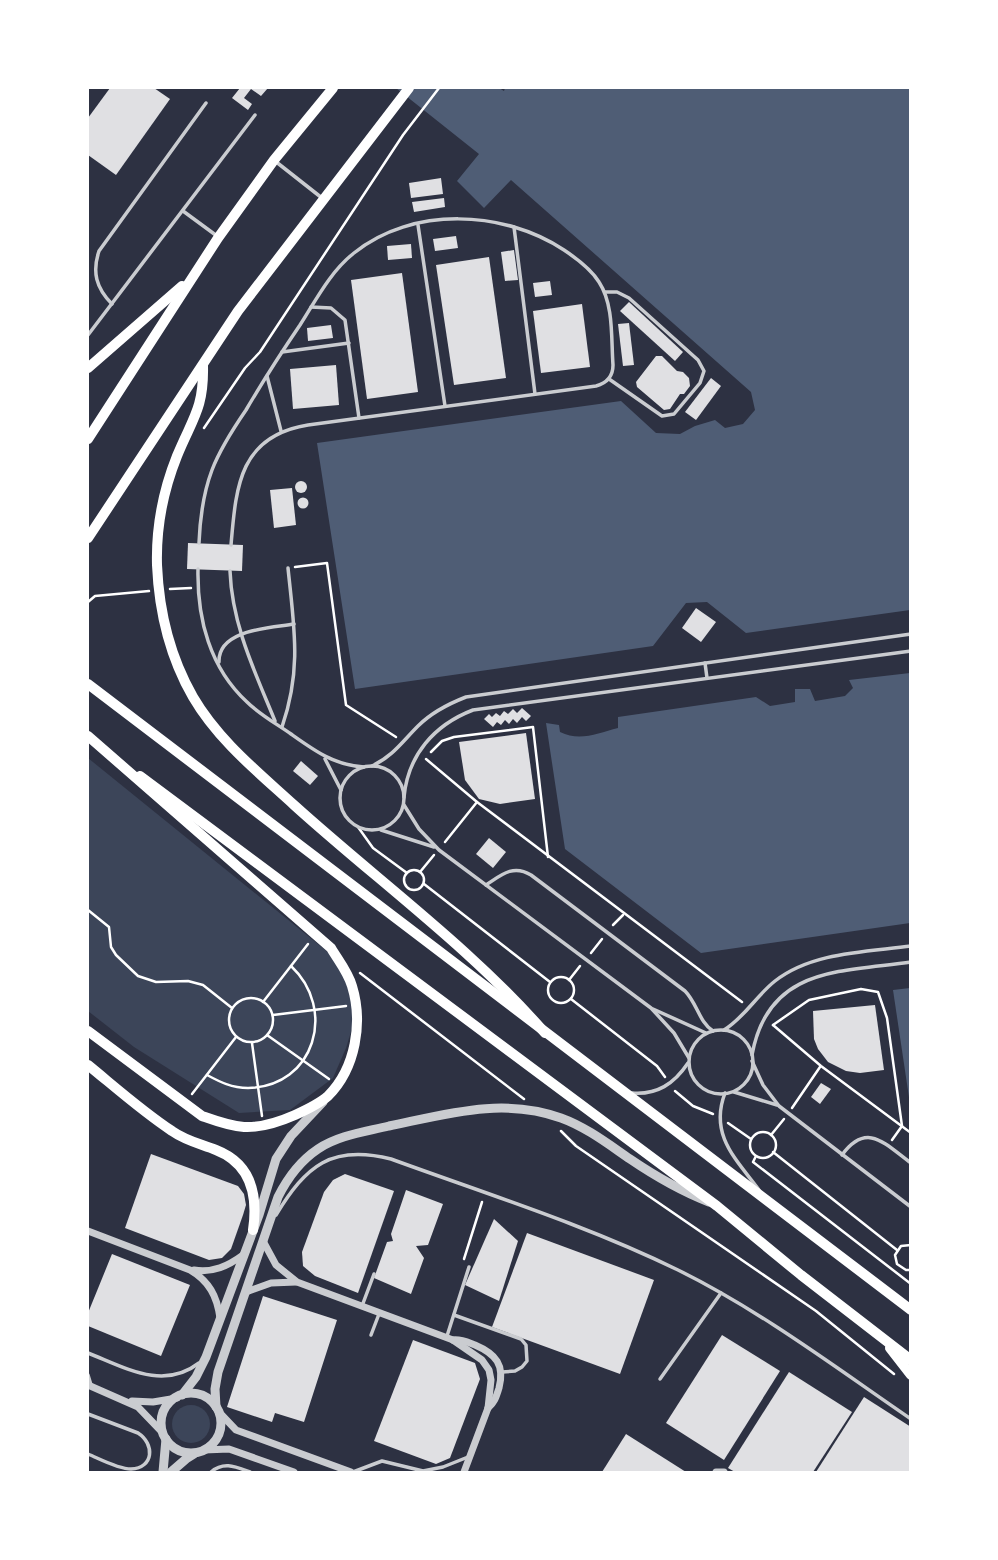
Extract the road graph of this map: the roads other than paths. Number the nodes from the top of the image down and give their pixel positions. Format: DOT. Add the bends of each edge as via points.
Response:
graph roads {
  1 [pos="409,88"];
  2 [pos="331,90"];
  3 [pos="206,103"];
  4 [pos="255,115"];
  5 [pos="274,160"];
  6 [pos="323,199"];
  7 [pos="183,211"];
  8 [pos="418,224"];
  9 [pos="514,227"];
  10 [pos="218,237"];
  11 [pos="192,277"];
  12 [pos="605,292"];
  13 [pos="112,304"];
  14 [pos="311,307"];
  15 [pos="88,335"];
  16 [pos="349,343"];
  17 [pos="281,352"];
  18 [pos="203,366"];
  19 [pos="88,368"];
  20 [pos="267,375"];
  21 [pos="609,379"];
  22 [pos="535,394"];
  23 [pos="445,406"];
  24 [pos="359,418"];
  25 [pos="281,431"];
  26 [pos="88,439"];
  27 [pos="88,538"];
  28 [pos="198,543"];
  29 [pos="231,545"];
  30 [pos="288,568"];
  31 [pos="198,569"];
  32 [pos="230,571"];
  33 [pos="294,624"];
  34 [pos="911,634"];
  35 [pos="240,635"];
  36 [pos="911,651"];
  37 [pos="705,663"];
  38 [pos="219,666"];
  39 [pos="707,678"];
  40 [pos="88,684"];
  41 [pos="276,723"];
  42 [pos="282,727"];
  43 [pos="88,737"];
  44 [pos="324,758"];
  45 [pos="372,766"];
  46 [pos="364,767"];
  47 [pos="341,790"];
  48 [pos="404,797"];
  49 [pos="404,805"];
  50 [pos="380,829"];
  51 [pos="439,850"];
  52 [pos="486,885"];
  53 [pos="911,946"];
  54 [pos="911,962"];
  55 [pos="651,1008"];
  56 [pos="724,1030"];
  57 [pos="88,1031"];
  58 [pos="713,1031"];
  59 [pos="545,1033"];
  60 [pos="706,1033"];
  61 [pos="752,1055"];
  62 [pos="688,1061"];
  63 [pos="752,1061"];
  64 [pos="88,1065"];
  65 [pos="621,1091"];
  66 [pos="732,1092"];
  67 [pos="724,1093"];
  68 [pos="326,1098"];
  69 [pos="779,1106"];
  70 [pos="842,1155"];
  71 [pos="911,1163"];
  72 [pos="767,1200"];
  73 [pos="717,1206"];
  74 [pos="911,1207"];
  75 [pos="269,1226"];
  76 [pos="253,1230"];
  77 [pos="88,1231"];
  78 [pos="264,1241"];
  79 [pos="243,1255"];
  80 [pos="469,1267"];
  81 [pos="190,1270"];
  82 [pos="374,1274"];
  83 [pos="297,1282"];
  84 [pos="246,1292"];
  85 [pos="721,1293"];
  86 [pos="362,1306"];
  87 [pos="911,1310"];
  88 [pos="379,1313"];
  89 [pos="454,1315"];
  90 [pos="220,1318"];
  91 [pos="371,1335"];
  92 [pos="449,1339"];
  93 [pos="886,1342"];
  94 [pos="88,1353"];
  95 [pos="206,1357"];
  96 [pos="911,1360"];
  97 [pos="502,1372"];
  98 [pos="490,1374"];
  99 [pos="88,1375"];
  100 [pos="906,1377"];
  101 [pos="660,1379"];
  102 [pos="90,1386"];
  103 [pos="179,1396"];
  104 [pos="128,1401"];
  105 [pos="488,1408"];
  106 [pos="217,1409"];
  107 [pos="88,1415"];
  108 [pos="911,1419"];
  109 [pos="164,1436"];
  110 [pos="201,1451"];
  111 [pos="88,1454"];
  112 [pos="470,1456"];
  113 [pos="163,1472"];
  114 [pos="171,1472"];
  115 [pos="211,1472"];
  116 [pos="250,1472"];
  117 [pos="294,1472"];
  118 [pos="352,1472"];
  119 [pos="464,1472"];
  120 [pos="716,1472"];
  121 [pos="724,1472"];
  1 -- 6 [label="main road"];
  2 -- 5 [label="main road"];
  3 -- 13 [label="lane" via="99,251 96,279"];
  4 -- 7 [label="lane"];
  5 -- 6 [label="lane"];
  5 -- 10 [label="main road"];
  6 -- 18 [label="main road" via="238,311"];
  7 -- 10 [label="lane"];
  7 -- 13 [label="lane"];
  8 -- 9 [label="lane" via="466,219"];
  8 -- 14 [label="lane" via="385,234 354,252"];
  8 -- 23 [label="lane"];
  9 -- 12 [label="lane" via="572,256 598,279"];
  9 -- 22 [label="lane"];
  10 -- 11 [label="main road"];
  11 -- 19 [label="main road"];
  11 -- 26 [label="main road"];
  12 -- 21 [label="lane" via="613,365"];
  12 -- 21 [label="lane" via="629,298 698,360 704,371 700,383 669,416 657,413"];
  13 -- 15 [label="lane"];
  14 -- 16 [label="lane" via="339,313"];
  14 -- 17 [label="lane"];
  16 -- 17 [label="lane"];
  16 -- 24 [label="lane"];
  17 -- 20 [label="lane"];
  18 -- 27 [label="main road"];
  18 -- 59 [label="main road" via="201,402 177,456 158,535 159,590 181,672 227,743 484,970"];
  20 -- 25 [label="lane"];
  20 -- 28 [label="lane" via="212,470"];
  21 -- 22 [label="lane" via="596,386"];
  22 -- 23 [label="lane"];
  23 -- 24 [label="lane"];
  24 -- 25 [label="lane"];
  25 -- 29 [label="lane" via="252,454 242,471"];
  30 -- 33 [label="lane"];
  31 -- 38 [label="lane" via="206,636"];
  32 -- 35 [label="lane"];
  33 -- 35 [label="lane"];
  33 -- 42 [label="lane" via="294,685"];
  34 -- 37 [label="lane"];
  35 -- 38 [label="lane" via="223,647"];
  35 -- 41 [label="lane"];
  36 -- 39 [label="lane"];
  37 -- 39 [label="lane"];
  37 -- 45 [label="lane" via="466,697 431,714 405,743"];
  38 -- 41 [label="lane" via="237,693"];
  39 -- 48 [label="lane" via="472,710 441,726 418,753"];
  40 -- 59 [label="main road"];
  41 -- 42 [label="lane"];
  42 -- 44 [label="lane"];
  43 -- 68 [label="main road" via="331,948 348,975 357,1026 348,1067"];
  43 -- 73 [label="main road"];
  44 -- 46 [label="lane"];
  44 -- 47 [label="lane"];
  45 -- 46 [label="lane"];
  45 -- 48 [label="lane" via="395,775"];
  46 -- 47 [label="lane" via="349,776"];
  47 -- 50 [label="lane" via="343,811 358,827"];
  48 -- 49 [label="lane"];
  49 -- 50 [label="lane" via="398,818"];
  49 -- 51 [label="lane"];
  50 -- 51 [label="lane"];
  51 -- 52 [label="lane"];
  52 -- 55 [label="lane"];
  52 -- 58 [label="lane" via="508,871 526,872 685,991"];
  53 -- 56 [label="lane" via="808,963 775,981"];
  54 -- 61 [label="lane" via="828,974 797,984 769,1011"];
  55 -- 60 [label="lane"];
  55 -- 62 [label="lane" via="674,1033"];
  56 -- 58 [label="lane"];
  56 -- 61 [label="lane" via="742,1038"];
  57 -- 68 [label="main road" via="184,1105 223,1124 263,1126"];
  58 -- 60 [label="lane"];
  59 -- 65 [label="main road"];
  60 -- 62 [label="lane"];
  61 -- 63 [label="lane"];
  62 -- 65 [label="lane" via="670,1084 647,1093"];
  62 -- 67 [label="lane" via="691,1074 704,1089"];
  63 -- 66 [label="lane" via="749,1076"];
  63 -- 69 [label="lane"];
  64 -- 76 [label="main road" via="165,1126 241,1168 254,1194"];
  65 -- 72 [label="main road"];
  66 -- 67 [label="lane"];
  66 -- 69 [label="lane"];
  67 -- 72 [label="lane" via="719,1116 728,1148"];
  68 -- 76 [label="street" via="276,1159"];
  69 -- 70 [label="lane"];
  70 -- 71 [label="lane" via="862,1137 877,1138"];
  70 -- 74 [label="lane"];
  72 -- 87 [label="main road"];
  73 -- 75 [label="street" via="654,1175 564,1119 540,1111 492,1107 340,1138 320,1147 288,1177"];
  73 -- 93 [label="main road"];
  75 -- 78 [label="street"];
  75 -- 85 [label="lane" via="296,1183 312,1169 330,1159 371,1154 610,1239"];
  76 -- 79 [label="street"];
  77 -- 81 [label="street"];
  78 -- 83 [label="street" via="276,1265"];
  78 -- 84 [label="street"];
  79 -- 81 [label="street" via="223,1268"];
  79 -- 90 [label="street"];
  80 -- 89 [label="lane"];
  81 -- 90 [label="street" via="215,1295"];
  82 -- 86 [label="lane"];
  83 -- 84 [label="street" via="271,1283"];
  83 -- 86 [label="street"];
  84 -- 106 [label="street" via="218,1372"];
  85 -- 101 [label="lane"];
  85 -- 108 [label="lane"];
  86 -- 88 [label="street"];
  88 -- 91 [label="lane"];
  88 -- 92 [label="street"];
  89 -- 92 [label="lane"];
  89 -- 97 [label="lane" via="521,1339 527,1361"];
  90 -- 95 [label="street"];
  92 -- 97 [label="street" via="488,1351"];
  92 -- 98 [label="street" via="478,1355"];
  93 -- 96 [label="main road"];
  93 -- 100 [label="main road"];
  94 -- 95 [label="lane" via="164,1378 186,1372"];
  95 -- 103 [label="street"];
  97 -- 98 [label="street"];
  97 -- 105 [label="street" via="495,1401"];
  98 -- 105 [label="street"];
  99 -- 102 [label="lane"];
  102 -- 104 [label="street"];
  103 -- 104 [label="street"];
  103 -- 106 [label="street" via="201,1396"];
  103 -- 109 [label="street" via="162,1416"];
  104 -- 109 [label="street" via="148,1414"];
  105 -- 112 [label="street"];
  106 -- 110 [label="street" via="219,1433"];
  106 -- 118 [label="street" via="236,1430"];
  107 -- 111 [label="lane" via="138,1433 150,1444 148,1460 134,1469"];
  109 -- 110 [label="street" via="180,1451"];
  109 -- 113 [label="street"];
  110 -- 114 [label="street"];
  110 -- 117 [label="street" via="229,1449"];
  112 -- 118 [label="lane" via="423,1471 382,1461"];
  112 -- 119 [label="street"];
  115 -- 116 [label="lane" via="226,1465"];
  120 -- 121 [label="street"];
}
